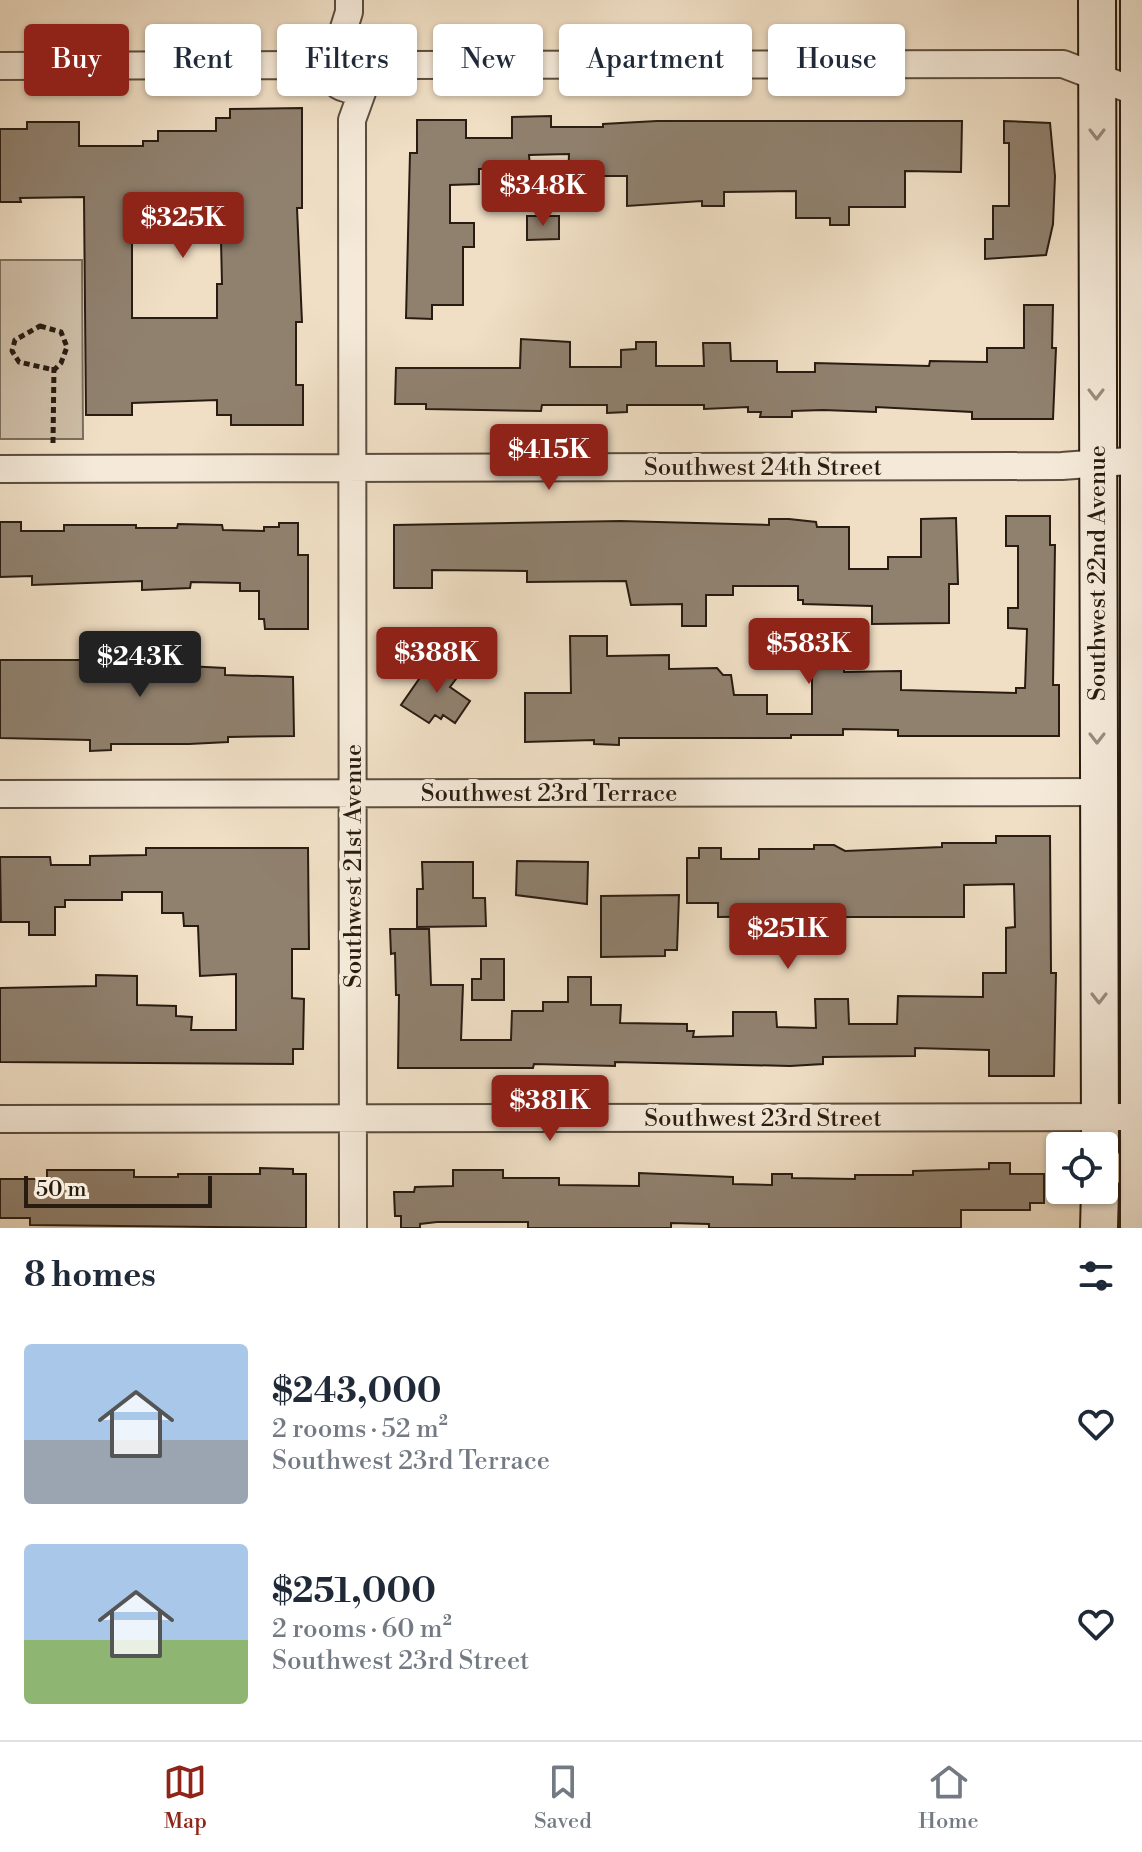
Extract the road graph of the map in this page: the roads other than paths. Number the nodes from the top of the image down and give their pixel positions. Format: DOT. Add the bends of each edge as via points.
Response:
graph roads {
  1 [pos="1097,0"];
  2 [pos="1139,0"];
  3 [pos="277,65"];
  4 [pos="417,65"];
  5 [pos="0,66"];
  6 [pos="1097,77"];
  7 [pos="1141,93"];
  8 [pos="352,96"];
  9 [pos="1141,460"];
  10 [pos="1096,463"];
  11 [pos="352,468"];
  12 [pos="0,469"];
  13 [pos="1098,792"];
  14 [pos="1140,792"];
  15 [pos="354,793"];
  16 [pos="0,794"];
  17 [pos="1141,1117"];
  18 [pos="0,1119"];
  19 [pos="353,1119"];
  20 [pos="1100,1132"];
  21 [pos="1100,1204"];
  22 [pos="353,1228"];
  23 [pos="1099,1228"];
  24 [pos="1139,1228"];
  1 -- 6 [label="main road, Southwest 22nd Avenue"];
  2 -- 7 [label="main road, Southwest 22nd Avenue"];
  3 -- 5 [label="street"];
  4 -- 6 [label="street" via="1063,64"];
  6 -- 7 [label="street"];
  6 -- 10 [label="main road, Southwest 22nd Avenue, one-way"];
  7 -- 9 [label="main road, Southwest 22nd Avenue"];
  8 -- 11 [label="street, Southwest 21st Avenue"];
  9 -- 10 [label="street, Southwest 24th Street"];
  9 -- 14 [label="main road, Southwest 22nd Avenue"];
  10 -- 11 [label="street, Southwest 24th Street"];
  10 -- 13 [label="main road, Southwest 22nd Avenue, one-way"];
  11 -- 12 [label="street, Southwest 24th Street"];
  11 -- 15 [label="street, Southwest 21st Avenue"];
  13 -- 14 [label="main road"];
  13 -- 15 [label="street, Southwest 23rd Terrace"];
  13 -- 20 [label="main road, Southwest 22nd Avenue, one-way"];
  14 -- 17 [label="main road, Southwest 22nd Avenue"];
  15 -- 16 [label="street, Southwest 23rd Terrace"];
  15 -- 19 [label="street, Southwest 21st Avenue"];
  17 -- 20 [label="street, Southwest 23rd Street"];
  17 -- 24 [label="main road, Southwest 22nd Avenue"];
  18 -- 19 [label="street, Southwest 23rd Street"];
  19 -- 20 [label="street, Southwest 23rd Street"];
  19 -- 22 [label="street, Southwest 21st Avenue"];
  21 -- 23 [label="main road"];
}
